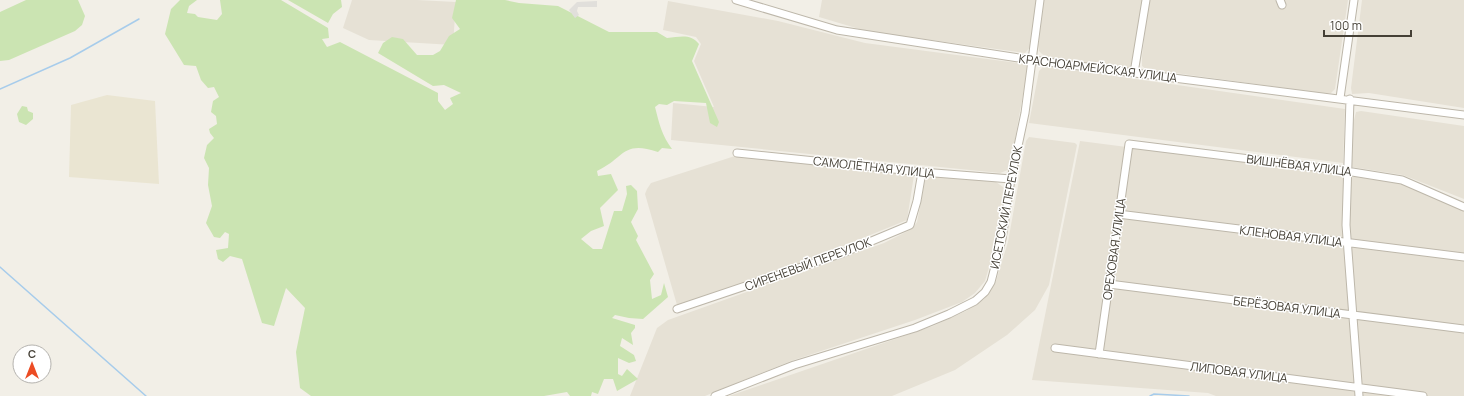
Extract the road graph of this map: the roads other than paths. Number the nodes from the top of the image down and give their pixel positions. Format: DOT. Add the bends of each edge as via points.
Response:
graph roads {
  1 [pos="736,0"];
  2 [pos="1040,0"];
  3 [pos="1146,0"];
  4 [pos="1354,0"];
  5 [pos="1032,60"];
  6 [pos="1134,73"];
  7 [pos="1340,98"];
  8 [pos="1350,99"];
  9 [pos="1464,115"];
  10 [pos="1128,144"];
  11 [pos="737,153"];
  12 [pos="1346,171"];
  13 [pos="922,172"];
  14 [pos="1011,179"];
  15 [pos="1464,207"];
  16 [pos="1118,214"];
  17 [pos="1347,243"];
  18 [pos="1464,257"];
  19 [pos="1109,284"];
  20 [pos="676,309"];
  21 [pos="1354,315"];
  22 [pos="1464,329"];
  23 [pos="1055,348"];
  24 [pos="1099,354"];
  25 [pos="1358,387"];
  26 [pos="715,396"];
  27 [pos="1359,396"];
  28 [pos="1423,396"];
  1 -- 5 [label="street, КРАСНОАРМЕЙСКАЯ УЛИЦА" via="837,30"];
  2 -- 5 [label="street, ИСЕТСКИЙ ПЕРЕУЛОК"];
  3 -- 6 [label="street"];
  4 -- 7 [label="street"];
  5 -- 6 [label="street, КРАСНОАРМЕЙСКАЯ УЛИЦА"];
  5 -- 14 [label="street, ИСЕТСКИЙ ПЕРЕУЛОК" via="1025,113"];
  6 -- 7 [label="street, КРАСНОАРМЕЙСКАЯ УЛИЦА"];
  7 -- 8 [label="street, КРАСНОАРМЕЙСКАЯ УЛИЦА"];
  8 -- 9 [label="street, КРАСНОАРМЕЙСКАЯ УЛИЦА"];
  8 -- 12 [label="street"];
  10 -- 12 [label="street, ВИШНЁВАЯ УЛИЦА"];
  10 -- 16 [label="street, ОРЕХОВАЯ УЛИЦА"];
  11 -- 13 [label="street, САМОЛЁТНАЯ УЛИЦА"];
  12 -- 15 [label="street, ВИШНЁВАЯ УЛИЦА" via="1402,180"];
  12 -- 17 [label="street"];
  13 -- 14 [label="street, САМОЛЁТНАЯ УЛИЦА"];
  13 -- 20 [label="street, СИРЕНЕВЫЙ ПЕРЕУЛОК" via="910,225 843,254"];
  14 -- 26 [label="street, ИСЕТСКИЙ ПЕРЕУЛОК" via="1002,239 991,282 985,292 975,300 915,328 794,365"];
  16 -- 17 [label="street, КЛЕНОВАЯ УЛИЦА"];
  16 -- 19 [label="street, ОРЕХОВАЯ УЛИЦА"];
  17 -- 18 [label="street, КЛЕНОВАЯ УЛИЦА"];
  17 -- 21 [label="street"];
  19 -- 21 [label="street, БЕРЁЗОВАЯ УЛИЦА"];
  19 -- 24 [label="street, ОРЕХОВАЯ УЛИЦА"];
  21 -- 22 [label="street, БЕРЁЗОВАЯ УЛИЦА"];
  21 -- 25 [label="street"];
  23 -- 24 [label="street, ЛИПОВАЯ УЛИЦА"];
  24 -- 25 [label="street, ЛИПОВАЯ УЛИЦА"];
  25 -- 27 [label="street"];
  25 -- 28 [label="street, ЛИПОВАЯ УЛИЦА"];
}
